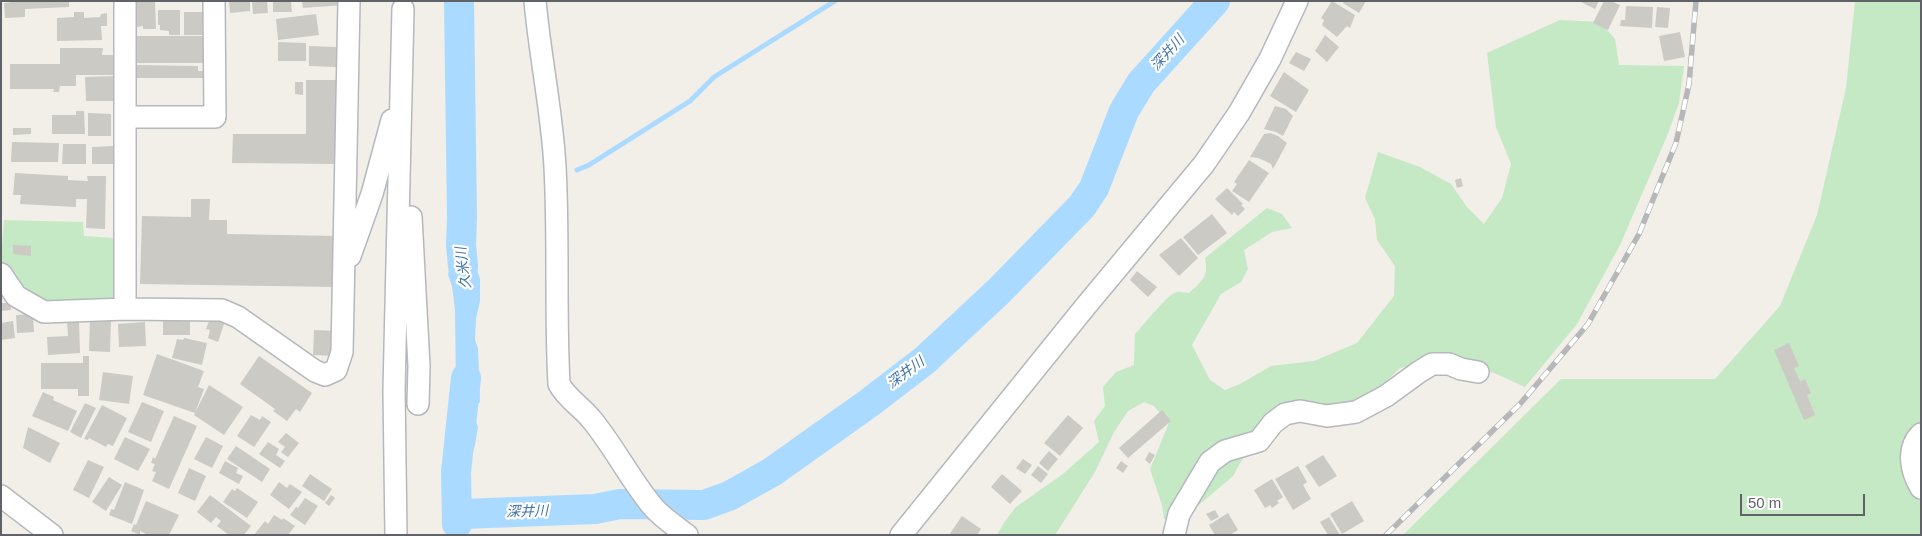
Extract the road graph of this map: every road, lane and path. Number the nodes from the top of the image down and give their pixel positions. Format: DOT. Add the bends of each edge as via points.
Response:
graph roads {
  1 [pos="126,1"];
  2 [pos="214,1"];
  3 [pos="349,1"];
  4 [pos="535,1"];
  5 [pos="1297,1"];
  6 [pos="402,5"];
  7 [pos="401,89"];
  8 [pos="125,117"];
  9 [pos="1,274"];
  10 [pos="344,282"];
  11 [pos="125,309"];
  12 [pos="1478,372"];
  13 [pos="418,404"];
  14 [pos="1921,434"];
  15 [pos="1921,488"];
  16 [pos="1,496"];
  17 [pos="52,535"];
  18 [pos="396,535"];
  19 [pos="686,535"];
  20 [pos="901,535"];
  21 [pos="1174,535"];
  1 -- 8 [label="street"];
  2 -- 8 [label="street" via="215,117"];
  3 -- 10 [label="street"];
  4 -- 19 [label="street" via="555,167 558,384 606,437 654,508"];
  5 -- 20 [label="street" via="1270,59 1204,164"];
  6 -- 7 [label="street"];
  6 -- 13 [label="street" via="419,366"];
  7 -- 10 [label="street"];
  7 -- 18 [label="street" via="394,390"];
  8 -- 11 [label="street"];
  9 -- 11 [label="street" via="16,296 44,312"];
  10 -- 11 [label="street" via="342,352 336,370 325,375 238,317 222,310"];
  12 -- 21 [label="street" via="1448,364 1432,364 1356,412 1327,416 1300,411 1285,414 1259,441 1225,451 1210,462 1179,514"];
  14 -- 15 [label="street" via="1912,449 1911,462"];
  16 -- 17 [label="street"];
}
